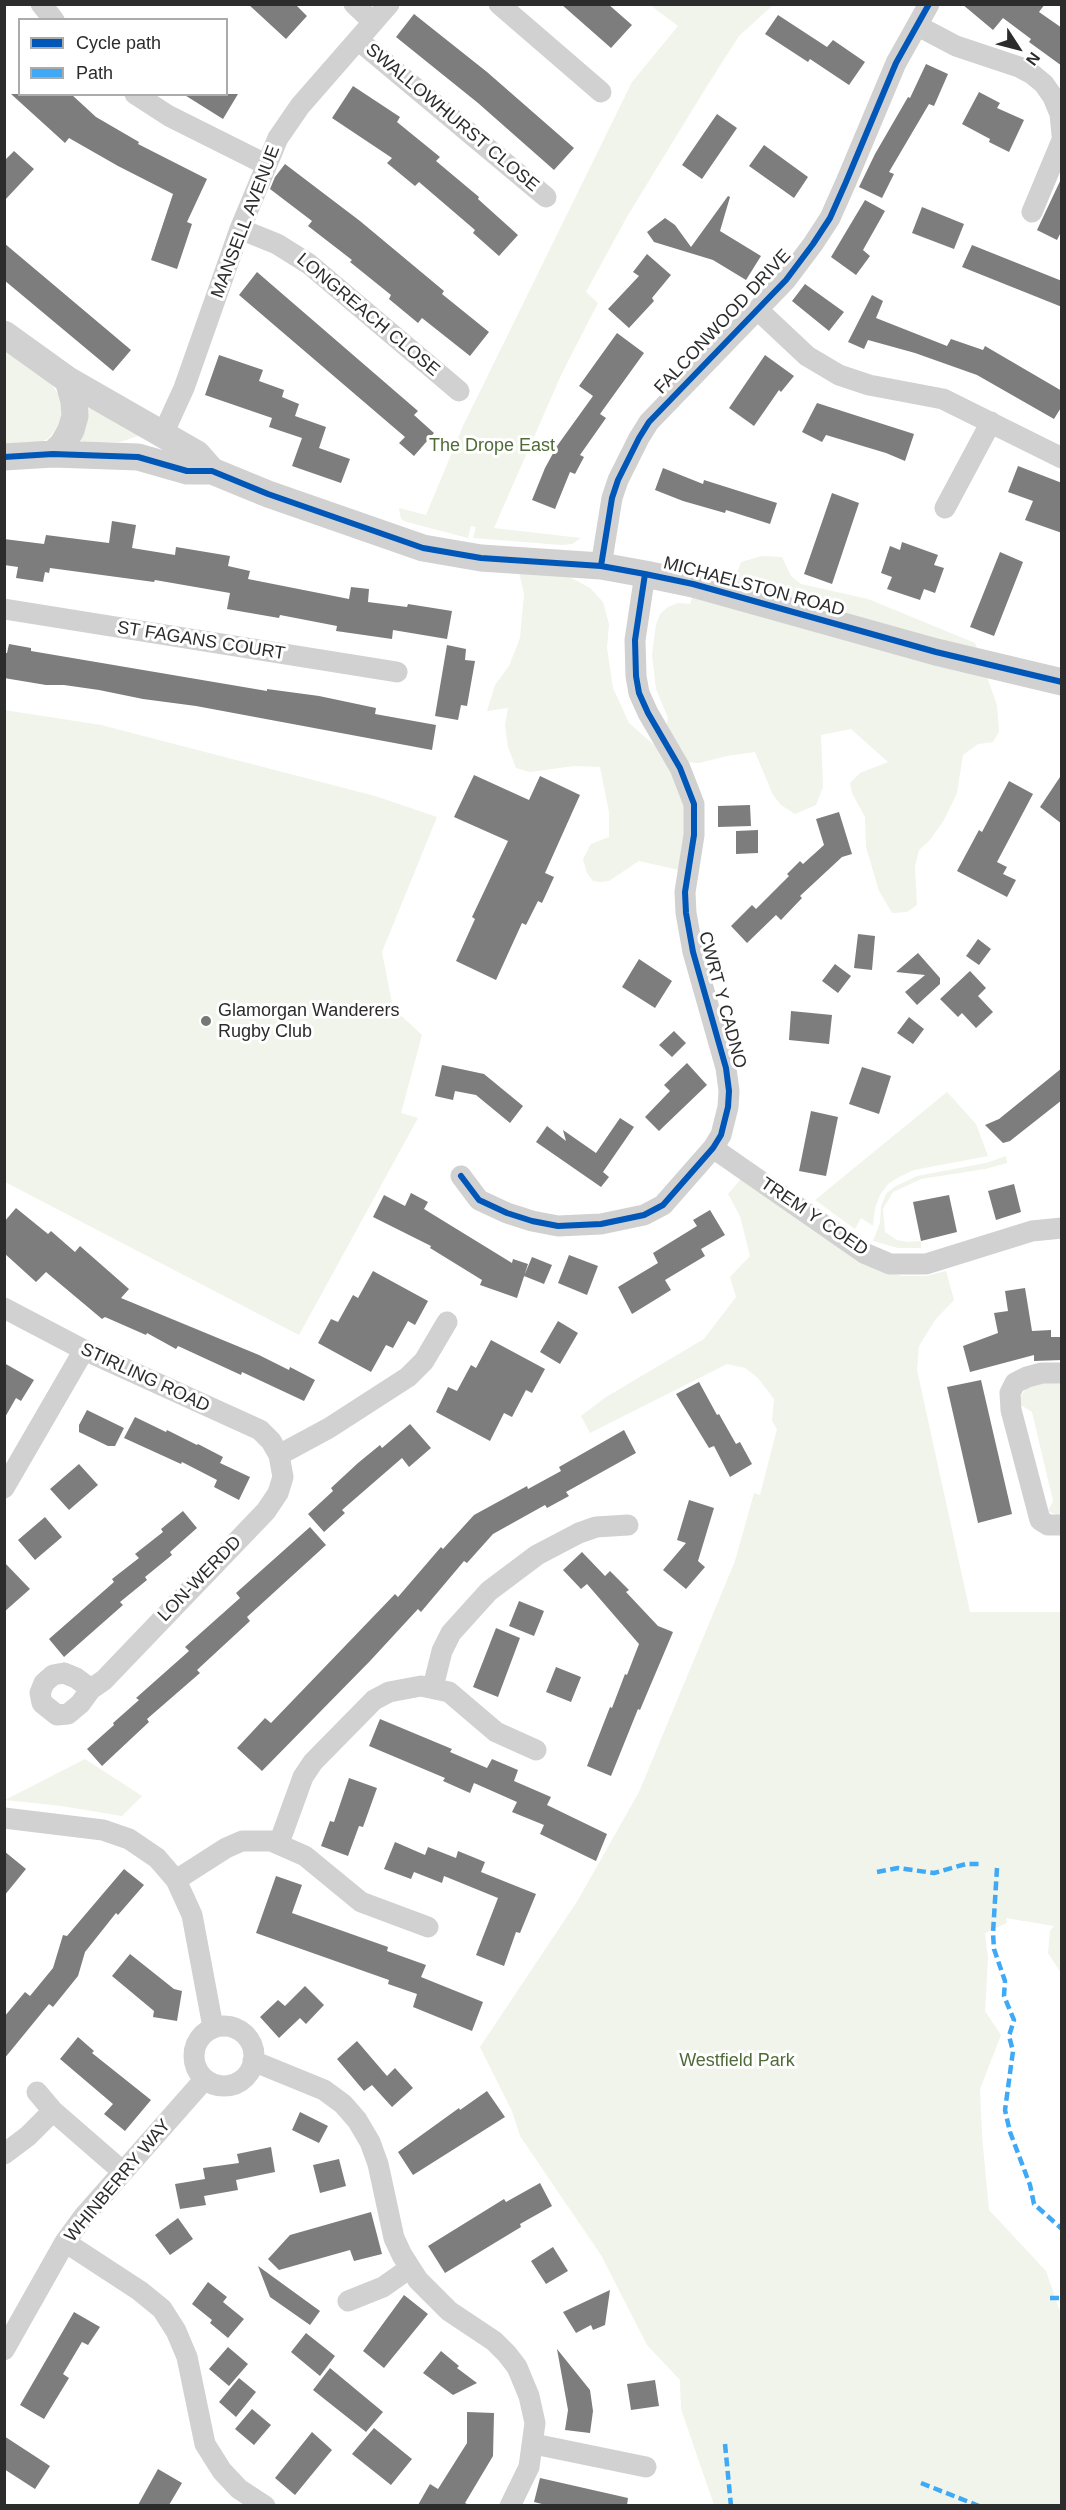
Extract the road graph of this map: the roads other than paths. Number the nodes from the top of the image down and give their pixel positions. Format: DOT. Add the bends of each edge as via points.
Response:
graph roads {
  1 [pos="41,4"];
  2 [pos="354,4"];
  3 [pos="389,4"];
  4 [pos="499,4"];
  5 [pos="929,4"];
  6 [pos="52,18"];
  7 [pos="373,22"];
  8 [pos="918,26"];
  9 [pos="358,40"];
  10 [pos="601,92"];
  11 [pos="138,96"];
  12 [pos="1062,135"];
  13 [pos="1062,140"];
  14 [pos="265,164"];
  15 [pos="546,197"];
  16 [pos="1032,212"];
  17 [pos="240,230"];
  18 [pos="758,310"];
  19 [pos="4,334"];
  20 [pos="68,380"];
  21 [pos="459,391"];
  22 [pos="991,422"];
  23 [pos="163,434"];
  24 [pos="53,454"];
  25 [pos="4,457"];
  26 [pos="1062,458"];
  27 [pos="212,471"];
  28 [pos="945,508"];
  29 [pos="602,566"];
  30 [pos="645,574"];
  31 [pos="4,609"];
  32 [pos="397,672"];
  33 [pos="1062,682"];
  34 [pos="714,1148"];
  35 [pos="460,1176"];
  36 [pos="1062,1228"];
  37 [pos="4,1308"];
  38 [pos="447,1322"];
  39 [pos="84,1350"];
  40 [pos="1062,1373"];
  41 [pos="279,1455"];
  42 [pos="4,1488"];
  43 [pos="628,1525"];
  44 [pos="1062,1525"];
  45 [pos="433,1687"];
  46 [pos="91,1689"];
  47 [pos="536,1750"];
  48 [pos="4,1818"];
  49 [pos="279,1843"];
  50 [pos="176,1880"];
  51 [pos="428,1927"];
  52 [pos="213,2027"];
  53 [pos="253,2061"];
  54 [pos="204,2080"];
  55 [pos="37,2091"];
  56 [pos="52,2111"];
  57 [pos="4,2154"];
  58 [pos="122,2171"];
  59 [pos="65,2242"];
  60 [pos="410,2268"];
  61 [pos="348,2301"];
  62 [pos="4,2350"];
  63 [pos="534,2444"];
  64 [pos="646,2467"];
  65 [pos="265,2505"];
  66 [pos="510,2505"];
  1 -- 6 [label="street"];
  2 -- 7 [label="street"];
  3 -- 7 [label="street, MANSELL AVENUE"];
  4 -- 10 [label="street"];
  5 -- 8 [label="street, FALCONWOOD DRIVE"];
  7 -- 9 [label="street, MANSELL AVENUE"];
  8 -- 12 [label="street" via="956,46 1019,67 1044,84 1060,114"];
  8 -- 18 [label="street, FALCONWOOD DRIVE" via="886,84 830,218 798,266"];
  9 -- 14 [label="street, MANSELL AVENUE" via="289,122"];
  9 -- 15 [label="street, SWALLOWHURST CLOSE"];
  11 -- 14 [label="street" via="169,116"];
  13 -- 16 [label="street"];
  14 -- 17 [label="street, MANSELL AVENUE"];
  17 -- 21 [label="street, LONGREACH CLOSE" via="277,244 309,264"];
  17 -- 23 [label="street, MANSELL AVENUE" via="184,388"];
  18 -- 22 [label="street" via="807,356 839,375 943,399"];
  18 -- 29 [label="street, FALCONWOOD DRIVE" via="657,414 639,438 612,498"];
  19 -- 20 [label="street, MICHAELSTON ROAD"];
  20 -- 23 [label="street, MICHAELSTON ROAD"];
  20 -- 24 [label="street" via="75,416 63,444"];
  22 -- 26 [label="street"];
  22 -- 28 [label="street"];
  23 -- 27 [label="street, MICHAELSTON ROAD" via="197,454"];
  24 -- 25 [label="street, MICHAELSTON ROAD"];
  24 -- 27 [label="street, MICHAELSTON ROAD" via="138,457 187,471"];
  27 -- 29 [label="street, MICHAELSTON ROAD" via="423,548 481,558"];
  29 -- 30 [label="street, MICHAELSTON ROAD"];
  30 -- 33 [label="street, MICHAELSTON ROAD"];
  30 -- 34 [label="street, CWRT Y CADNO" via="635,640 636,676 639,693 680,768 694,804 686,913 729,1091 725,1122"];
  31 -- 32 [label="street, ST FAGANS COURT"];
  34 -- 35 [label="street, CWRT Y CADNO" via="663,1205 644,1215 601,1224 558,1226 507,1213 479,1200"];
  34 -- 36 [label="street, TREM Y COED" via="864,1252 890,1264 926,1264 1032,1231"];
  37 -- 39 [label="street, STIRLING ROAD"];
  38 -- 41 [label="street" via="424,1361 408,1377"];
  39 -- 41 [label="street, STIRLING ROAD" via="260,1430"];
  39 -- 42 [label="street"];
  40 -- 44 [label="street" via="1027,1377 1016,1383 1010,1393 1040,1520 1048,1525"];
  41 -- 46 [label="street, LON-WERDD" via="283,1477 266,1510 104,1680"];
  43 -- 45 [label="street" via="596,1527 579,1533 537,1555 489,1591 451,1633"];
  45 -- 47 [label="street" via="461,1700 495,1732"];
  45 -- 49 [label="street" via="407,1688 374,1700 303,1777"];
  48 -- 50 [label="street" via="104,1830 129,1839 157,1858"];
  49 -- 50 [label="street" via="242,1841"];
  49 -- 51 [label="street" via="315,1863 361,1902"];
  50 -- 52 [label="street" via="192,1915"];
  52 -- 53 [label="street" via="229,2026 247,2036"];
  52 -- 54 [label="street" via="197,2041 194,2051 197,2072"];
  53 -- 54 [label="street" via="247,2075 229,2086"];
  53 -- 60 [label="street" via="324,2091 357,2120 378,2164 394,2238"];
  54 -- 58 [label="street, WHINBERRY WAY"];
  55 -- 56 [label="street"];
  56 -- 57 [label="street"];
  56 -- 58 [label="street"];
  58 -- 59 [label="street, WHINBERRY WAY"];
  59 -- 62 [label="street, WHINBERRY WAY"];
  59 -- 65 [label="street" via="162,2309 187,2357 205,2444 239,2489"];
  60 -- 61 [label="street" via="383,2287"];
  60 -- 63 [label="street" via="449,2311 494,2342 512,2361 530,2396"];
  63 -- 64 [label="street"];
  63 -- 66 [label="street" via="529,2467"];
}
